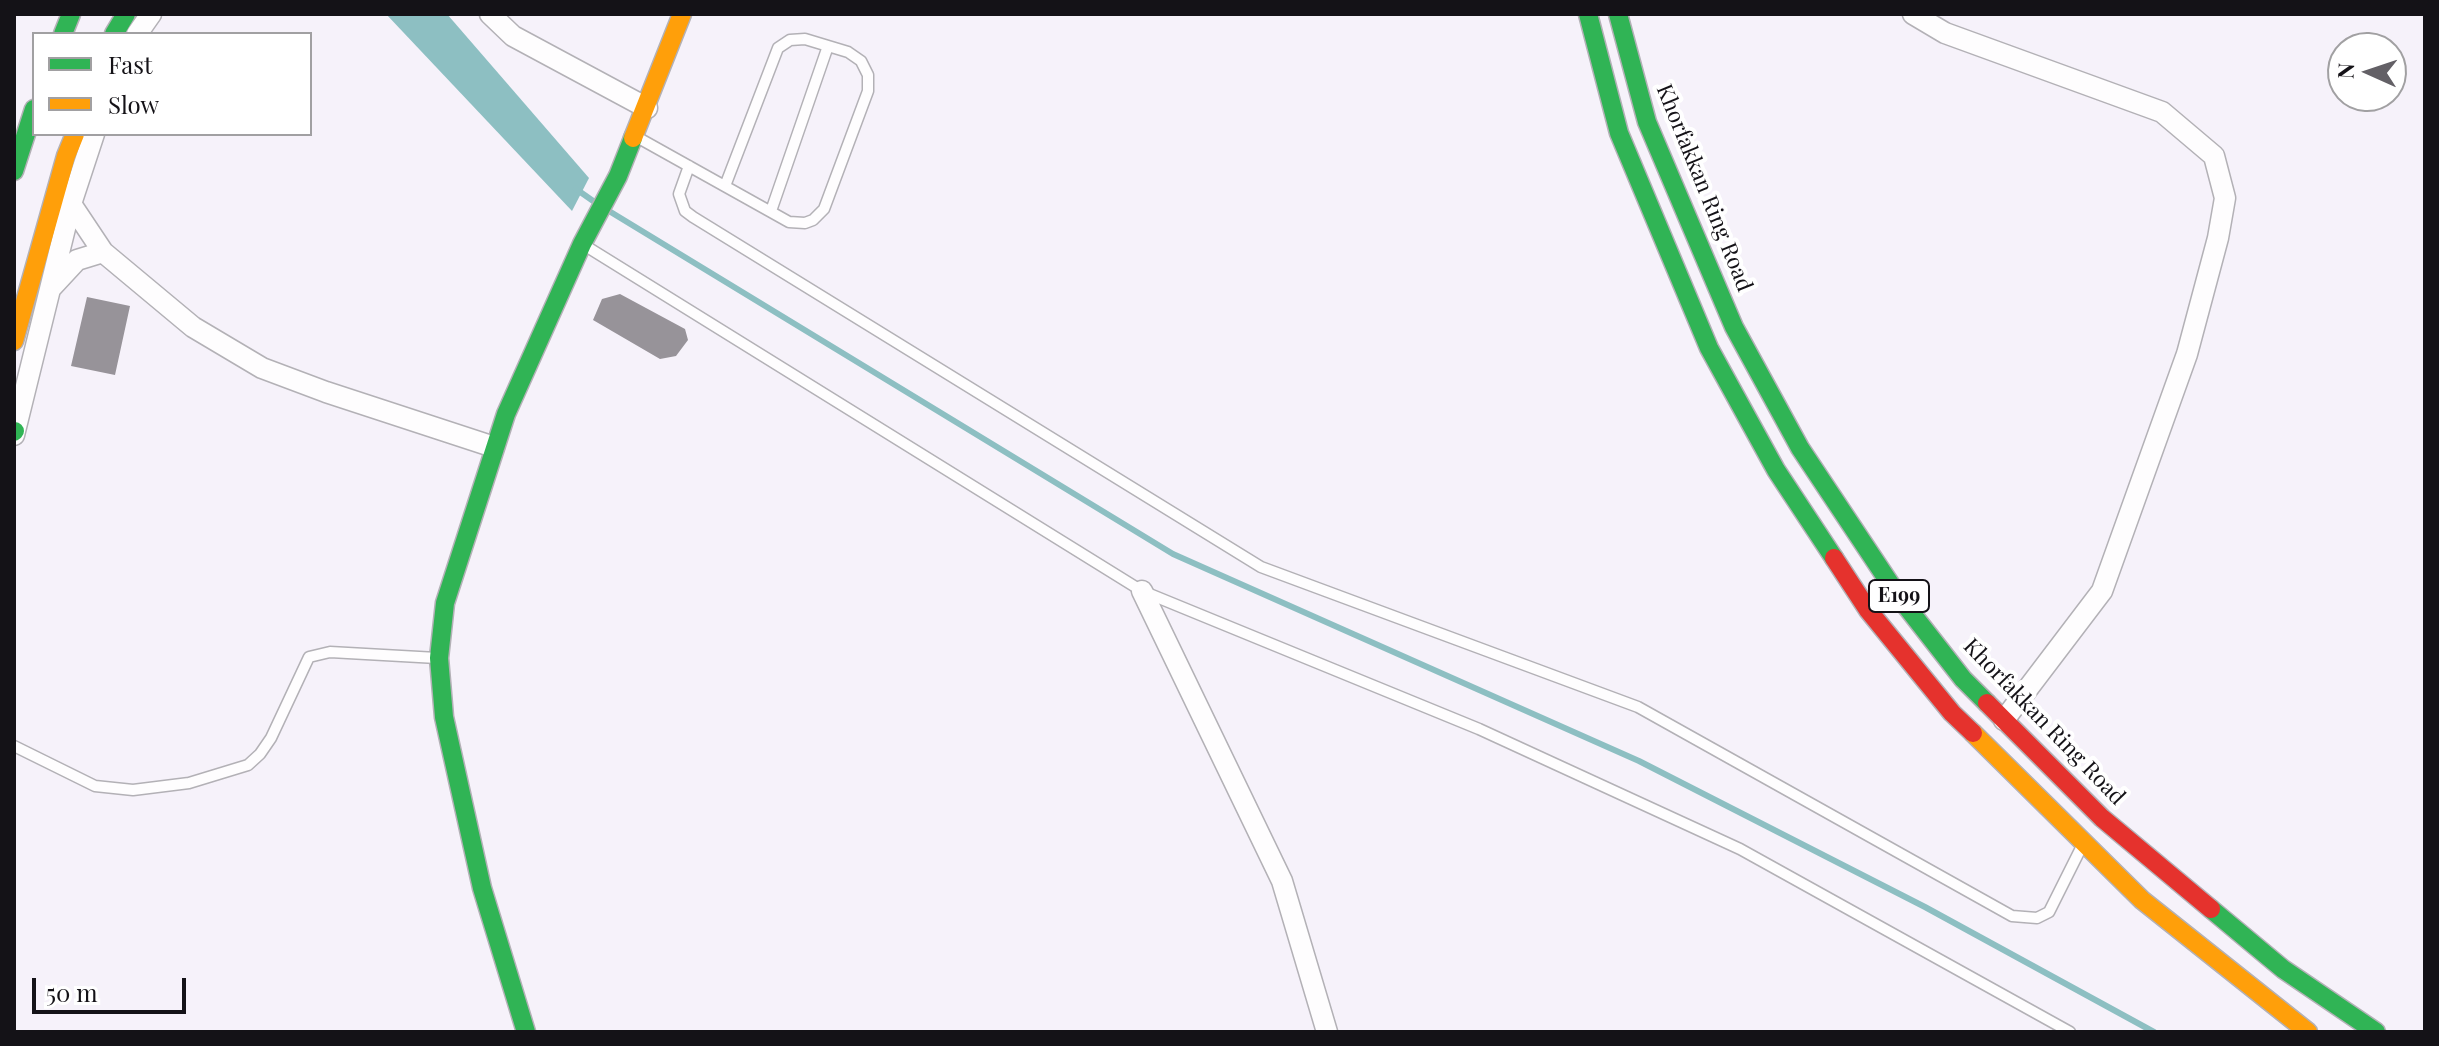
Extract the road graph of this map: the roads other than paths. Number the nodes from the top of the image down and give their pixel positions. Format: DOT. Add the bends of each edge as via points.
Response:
graph roads {
  1 [pos="126,14"];
  2 [pos="151,14"];
  3 [pos="490,14"];
  4 [pos="682,14"];
  5 [pos="1588,14"];
  6 [pos="1618,14"];
  7 [pos="1913,14"];
  8 [pos="115,32"];
  9 [pos="138,32"];
  10 [pos="828,46"];
  11 [pos="647,108"];
  12 [pos="32,115"];
  13 [pos="93,136"];
  14 [pos="635,136"];
  15 [pos="72,140"];
  16 [pos="689,166"];
  17 [pos="14,171"];
  18 [pos="81,177"];
  19 [pos="725,186"];
  20 [pos="71,204"];
  21 [pos="771,211"];
  22 [pos="582,244"];
  23 [pos="103,252"];
  24 [pos="49,291"];
  25 [pos="14,341"];
  26 [pos="14,433"];
  27 [pos="494,447"];
  28 [pos="1142,591"];
  29 [pos="439,658"];
  30 [pos="2004,720"];
  31 [pos="14,746"];
  32 [pos="2083,843"];
  33 [pos="526,1032"];
  34 [pos="1327,1032"];
  35 [pos="2070,1032"];
  36 [pos="2308,1032"];
  37 [pos="2376,1032"];
  1 -- 8 [label="main road"];
  2 -- 9 [label="street"];
  3 -- 11 [label="street" via="513,36"];
  4 -- 11 [label="main road"];
  5 -- 32 [label="main road, E199" via="1619,133 1709,348 1776,470 1896,648 1952,713"];
  6 -- 30 [label="main road, Khorfakkan Ring Road / E199" via="1647,122 1734,327 1763,381 1800,448 1899,597 1963,679"];
  7 -- 30 [label="street" via="1945,33 2162,112 2214,156 2225,198 2187,354 2102,591"];
  10 -- 19 [label="lane" via="797,38 778,48"];
  10 -- 21 [label="lane"];
  10 -- 21 [label="lane" via="861,61 868,91 824,209 813,220 797,223"];
  11 -- 14 [label="main road"];
  12 -- 17 [label="main road"];
  13 -- 18 [label="street"];
  14 -- 16 [label="lane"];
  14 -- 22 [label="main road"];
  15 -- 18 [label="main road"];
  15 -- 25 [label="main road"];
  16 -- 19 [label="lane"];
  16 -- 32 [label="lane" via="679,194 693,217 1261,567 1638,707 2012,916 2037,918 2049,912"];
  18 -- 20 [label="street"];
  19 -- 21 [label="lane"];
  20 -- 23 [label="street"];
  20 -- 24 [label="street"];
  22 -- 27 [label="main road"];
  22 -- 28 [label="lane"];
  23 -- 24 [label="street" via="77,260"];
  23 -- 27 [label="street" via="193,327 262,368"];
  24 -- 26 [label="street"];
  27 -- 29 [label="main road" via="445,603"];
  28 -- 34 [label="street" via="1282,881"];
  28 -- 35 [label="lane" via="1479,729 1740,849"];
  29 -- 31 [label="lane" via="330,652 309,657 260,754 248,765 189,783 133,790 95,786"];
  29 -- 33 [label="main road" via="444,717 482,888"];
  30 -- 37 [label="main road, Khorfakkan Ring Road / E199" via="2102,818 2182,886 2283,969"];
  32 -- 36 [label="main road, E199" via="2142,900"];
}
